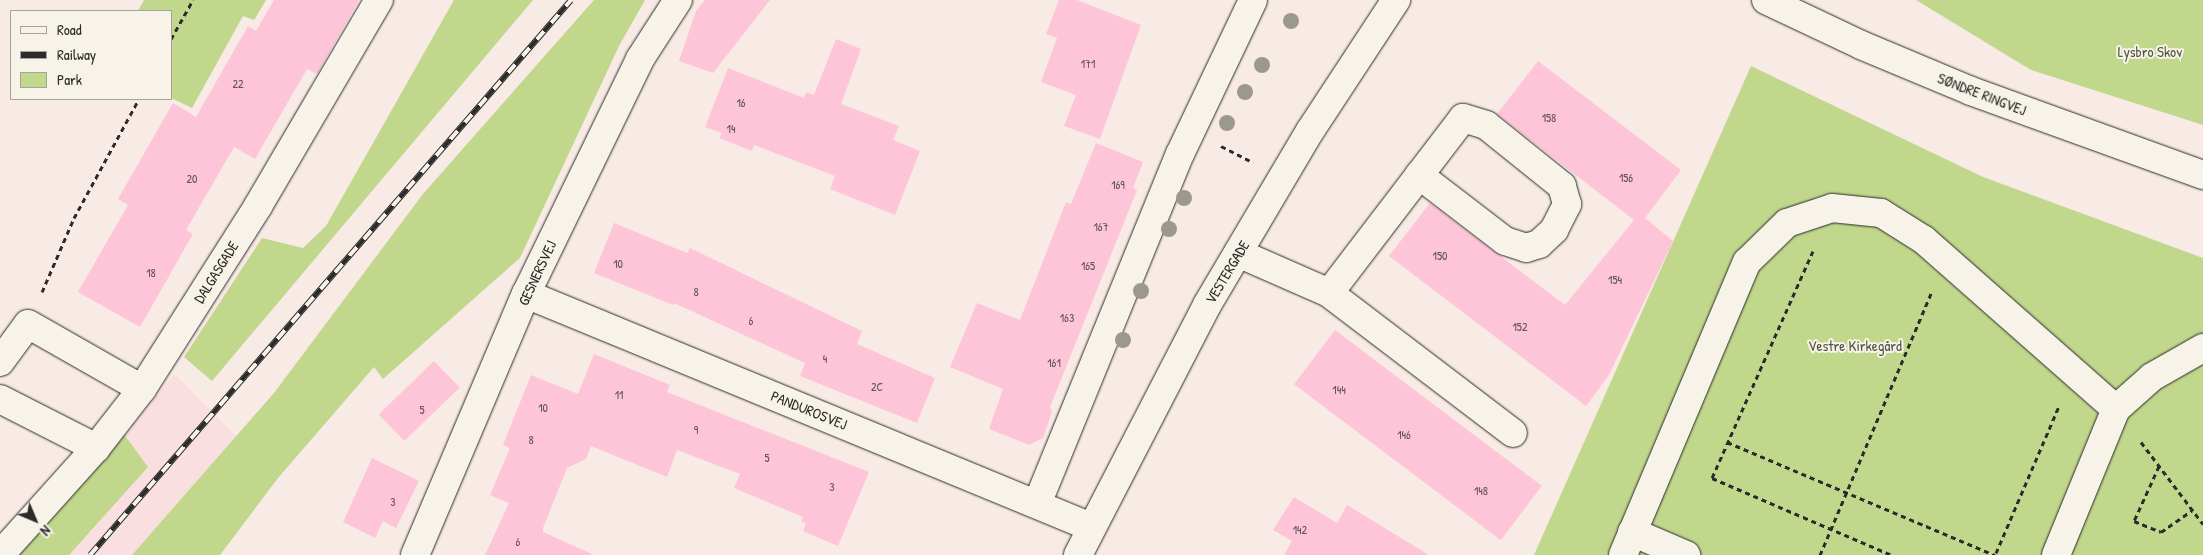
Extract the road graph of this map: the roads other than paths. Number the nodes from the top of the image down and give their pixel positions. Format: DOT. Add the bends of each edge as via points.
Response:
graph roads {
  1 [pos="379,0"];
  2 [pos="678,0"];
  3 [pos="1253,0"];
  4 [pos="1396,0"];
  5 [pos="1766,0"];
  6 [pos="1420,175"];
  7 [pos="2203,175"];
  8 [pos="1238,253"];
  9 [pos="1329,293"];
  10 [pos="526,294"];
  11 [pos="2203,348"];
  12 [pos="0,362"];
  13 [pos="142,389"];
  14 [pos="0,399"];
  15 [pos="2116,409"];
  16 [pos="1513,433"];
  17 [pos="96,448"];
  18 [pos="1037,504"];
  19 [pos="1091,526"];
  20 [pos="1627,544"];
  21 [pos="0,555"];
  22 [pos="415,555"];
  23 [pos="1078,555"];
  24 [pos="1686,555"];
  25 [pos="2056,555"];
  1 -- 13 [label="street, DALGASGADE" via="258,206"];
  2 -- 10 [label="street, GESNERSVEJ" via="640,59"];
  3 -- 18 [label="street" via="1190,131"];
  4 -- 8 [label="street, VESTERGADE"];
  5 -- 7 [label="street, SØNDRE RINGVEJ" via="1860,45 1971,91"];
  6 -- 6 [label="street" via="1463,118 1486,125 1562,186 1567,204 1554,230 1539,244 1526,248 1505,241"];
  6 -- 9 [label="street"];
  8 -- 9 [label="street"];
  8 -- 19 [label="street, VESTERGADE" via="1207,304"];
  9 -- 16 [label="street"];
  10 -- 18 [label="street, PANDUROSVEJ"];
  10 -- 22 [label="street, GESNERSVEJ"];
  11 -- 15 [label="street" via="2152,377"];
  12 -- 13 [label="street" via="28,324"];
  13 -- 17 [label="street, DALGASGADE"];
  14 -- 17 [label="street"];
  15 -- 20 [label="street" via="1924,240 1881,213 1832,208 1787,224 1747,262"];
  15 -- 25 [label="street"];
  17 -- 21 [label="street, DALGASGADE"];
  18 -- 19 [label="street, PANDUROSVEJ"];
  19 -- 23 [label="street, VESTERGADE"];
  20 -- 24 [label="street"];
}
